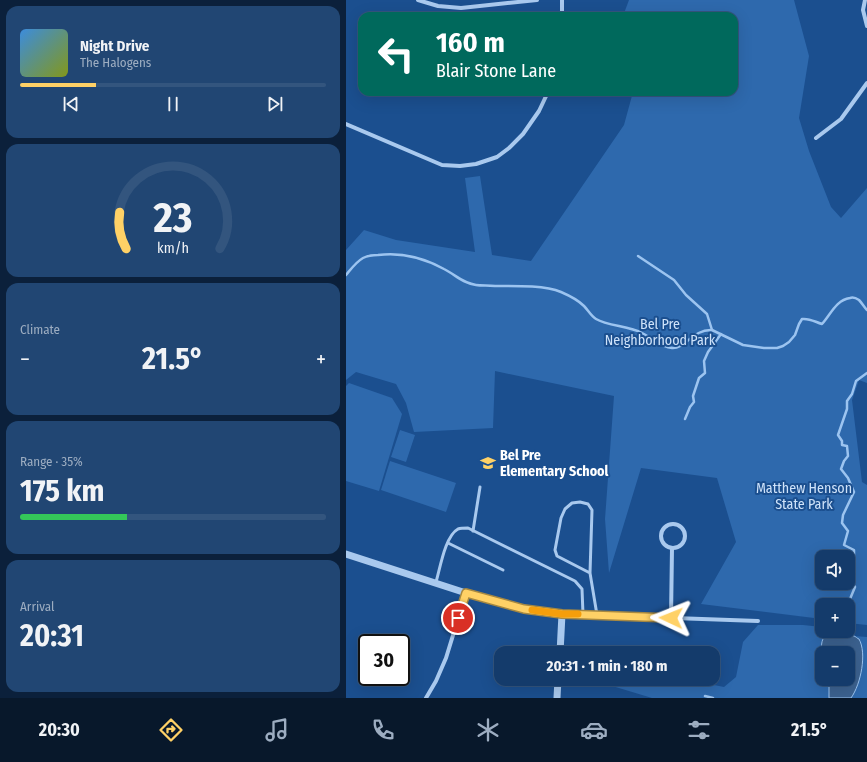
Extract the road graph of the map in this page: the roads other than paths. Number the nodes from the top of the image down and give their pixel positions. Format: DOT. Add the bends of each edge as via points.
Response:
graph roads {
  1 [pos="418,0"];
  2 [pos="537,0"];
  3 [pos="562,0"];
  4 [pos="865,0"];
  5 [pos="562,12"];
  6 [pos="867,26"];
  7 [pos="867,83"];
  8 [pos="546,96"];
  9 [pos="346,124"];
  10 [pos="816,138"];
  11 [pos="480,487"];
  12 [pos="473,531"];
  13 [pos="448,543"];
  14 [pos="672,548"];
  15 [pos="346,554"];
  16 [pos="503,570"];
  17 [pos="590,573"];
  18 [pos="436,584"];
  19 [pos="466,593"];
  20 [pos="562,614"];
  21 [pos="583,614"];
  22 [pos="597,615"];
  23 [pos="671,618"];
  24 [pos="758,622"];
  25 [pos="560,646"];
  26 [pos="558,686"];
  27 [pos="426,698"];
  28 [pos="557,698"];
  1 -- 2 [label="street" via="438,6 461,8"];
  3 -- 5 [label="street"];
  4 -- 6 [label="street" via="863,10"];
  7 -- 10 [label="street" via="841,119"];
  8 -- 9 [label="street" via="523,134 509,148 496,157 476,164 442,165"];
  11 -- 12 [label="lane"];
  12 -- 13 [label="lane" via="460,528 452,534"];
  12 -- 21 [label="lane" via="575,581 582,589"];
  13 -- 16 [label="lane"];
  13 -- 18 [label="lane"];
  14 -- 14 [label="street" via="682,544 685,537 680,527 673,525 663,530 662,538 665,545"];
  14 -- 23 [label="street"];
  15 -- 18 [label="street"];
  17 -- 17 [label="lane" via="592,510 588,504 572,503 561,518 555,550 557,556"];
  17 -- 22 [label="lane"];
  18 -- 19 [label="street"];
  19 -- 20 [label="street" via="524,609"];
  19 -- 27 [label="street" via="446,658"];
  20 -- 21 [label="street"];
  20 -- 25 [label="street"];
  21 -- 22 [label="street"];
  22 -- 23 [label="street"];
  23 -- 24 [label="street"];
  26 -- 28 [label="street"];
}
